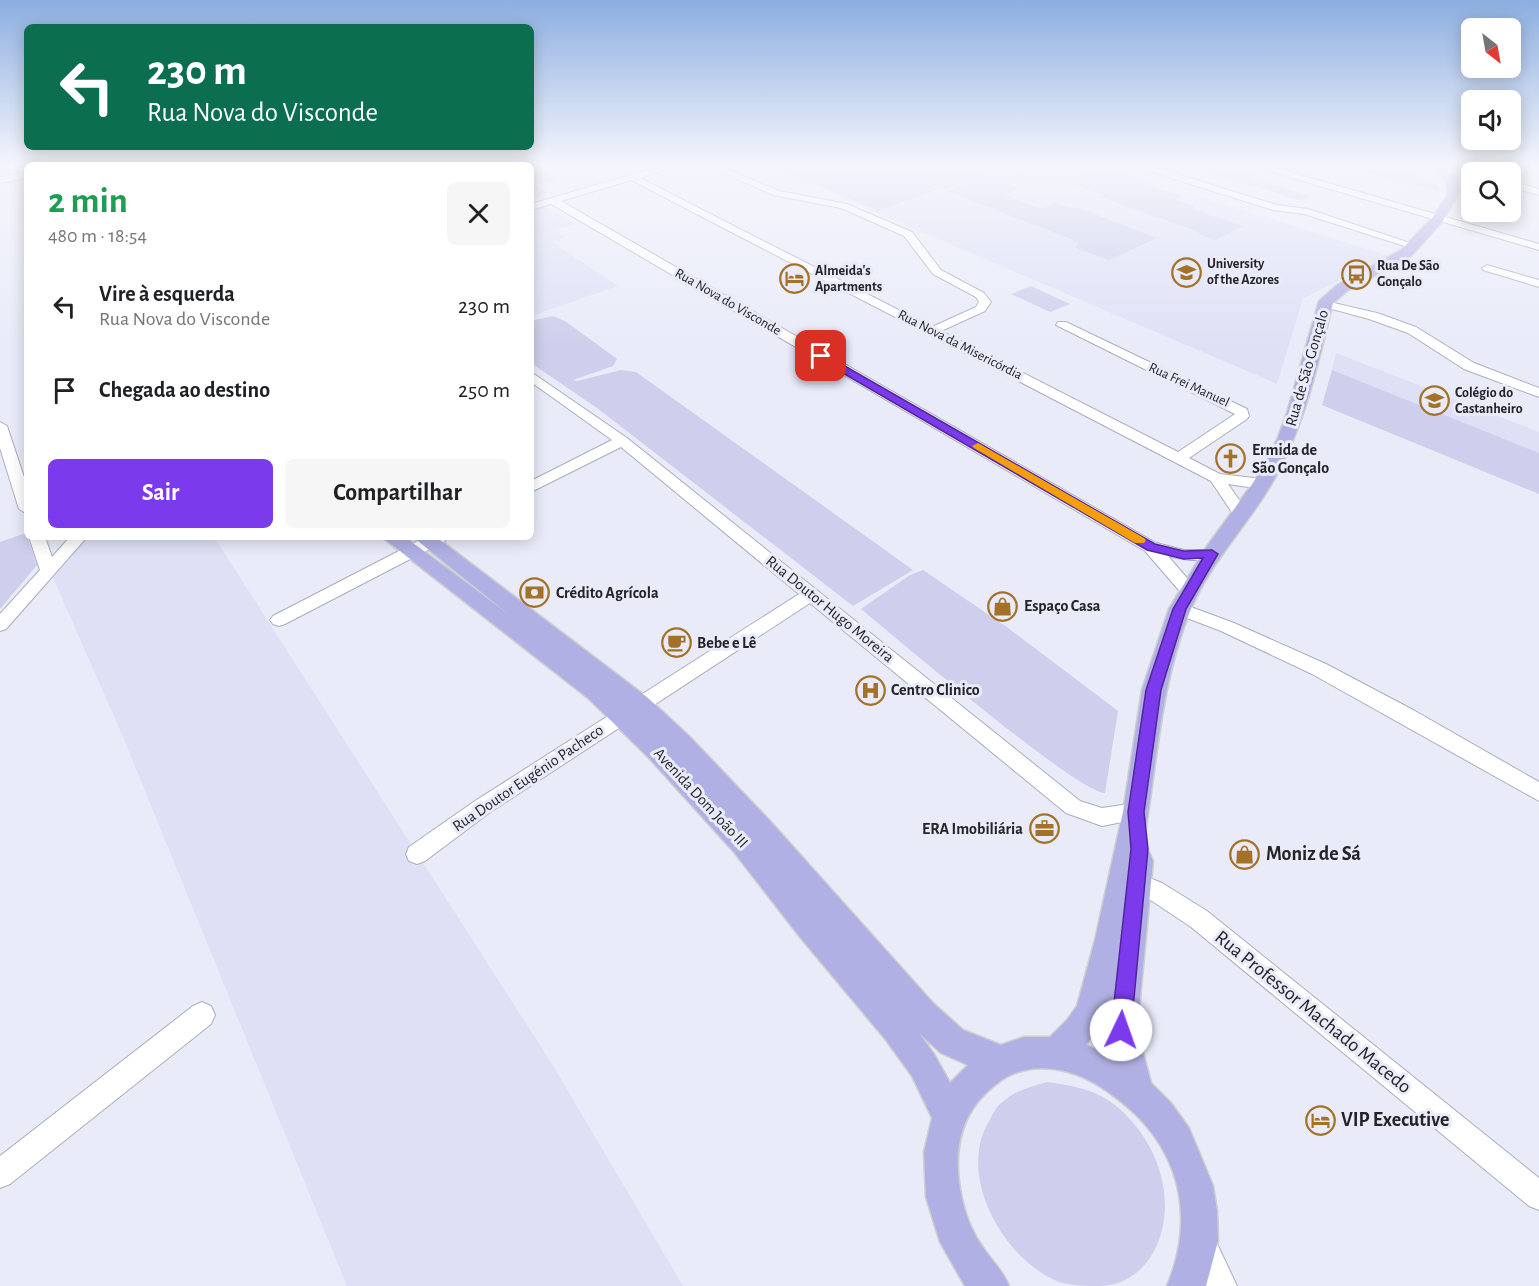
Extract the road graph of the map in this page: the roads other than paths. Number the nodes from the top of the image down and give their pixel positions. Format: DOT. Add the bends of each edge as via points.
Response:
graph roads {
  1 [pos="595,225"];
  2 [pos="726,225"];
  3 [pos="887,225"];
  4 [pos="1347,225"];
  5 [pos="1433,225"];
  6 [pos="1460,225"];
  7 [pos="1414,246"];
  8 [pos="1539,247"];
  9 [pos="1487,268"];
  10 [pos="1539,284"];
  11 [pos="1325,304"];
  12 [pos="1062,325"];
  13 [pos="932,331"];
  14 [pos="534,378"];
  15 [pos="1539,393"];
  16 [pos="0,426"];
  17 [pos="622,441"];
  18 [pos="1179,458"];
  19 [pos="1216,478"];
  20 [pos="1262,484"];
  21 [pos="534,485"];
  22 [pos="24,499"];
  23 [pos="1241,514"];
  24 [pos="38,540"];
  25 [pos="76,540"];
  26 [pos="426,542"];
  27 [pos="1151,547"];
  28 [pos="1212,554"];
  29 [pos="48,571"];
  30 [pos="812,594"];
  31 [pos="1184,600"];
  32 [pos="279,620"];
  33 [pos="0,625"];
  34 [pos="631,710"];
  35 [pos="1539,792"];
  36 [pos="1136,812"];
  37 [pos="417,854"];
  38 [pos="1137,883"];
  39 [pos="202,1015"];
  40 [pos="1056,1053"];
  41 [pos="1000,1061"];
  42 [pos="1136,1090"];
  43 [pos="949,1116"];
  44 [pos="0,1174"];
  45 [pos="1539,1196"];
  46 [pos="1200,1239"];
  47 [pos="983,1282"];
  48 [pos="1186,1286"];
  49 [pos="1222,1286"];
  1 -- 27 [label="street, Rua Nova do Visconde"];
  2 -- 13 [label="street, Rua Nova da Misericórdia"];
  3 -- 13 [label="street" via="908,234 931,267 980,295 985,302 981,309"];
  4 -- 7 [label="street"];
  5 -- 7 [label="main road, Rua de São Gonçalo"];
  6 -- 8 [label="street"];
  7 -- 11 [label="main road, Rua de São Gonçalo" via="1342,288"];
  9 -- 10 [label="street"];
  11 -- 15 [label="street" via="1412,330 1469,366"];
  11 -- 20 [label="main road, Rua de São Gonçalo" via="1296,413"];
  12 -- 18 [label="street, Rua Frei Manuel" via="1242,412 1242,416"];
  13 -- 18 [label="street, Rua Nova da Misericórdia"];
  14 -- 17 [label="street, Rua Doutor Hugo Moreira"];
  16 -- 22 [label="street"];
  17 -- 21 [label="street"];
  17 -- 30 [label="street, Rua Doutor Hugo Moreira"];
  18 -- 19 [label="street, Rua Nova da Misericórdia"];
  19 -- 20 [label="street"];
  19 -- 23 [label="street, Rua Nova da Misericórdia"];
  20 -- 23 [label="main road, Rua de São Gonçalo"];
  23 -- 28 [label="main road, Rua de São Gonçalo"];
  24 -- 29 [label="street"];
  25 -- 29 [label="street"];
  26 -- 32 [label="street"];
  26 -- 34 [label="main road, Avenida Dom João III" via="588,686"];
  27 -- 28 [label="street, Rua Nova do Visconde" via="1184,555"];
  27 -- 31 [label="street, Rua Nova do Visconde"];
  28 -- 31 [label="main road, Rua de São Gonçalo"];
  29 -- 33 [label="street"];
  30 -- 34 [label="street, Rua Doutor Eugénio Pacheco"];
  30 -- 36 [label="street, Rua Doutor Hugo Moreira" via="1073,807 1102,818"];
  31 -- 35 [label="street" via="1370,694"];
  31 -- 36 [label="main road, Rua de São Gonçalo" via="1154,690"];
  34 -- 37 [label="street, Rua Doutor Eugénio Pacheco"];
  34 -- 41 [label="main road, Avenida Dom João III" via="680,743 922,1014 952,1042"];
  34 -- 43 [label="main road, Avenida Dom João III" via="897,1029 923,1065"];
  36 -- 38 [label="main road, Rua de São Gonçalo"];
  36 -- 40 [label="main road, Rua de São Gonçalo" via="1090,1013"];
  38 -- 42 [label="main road, Rua de São Gonçalo" via="1121,1030"];
  38 -- 45 [label="street, Rua Professor Machado Macedo" via="1199,919"];
  39 -- 44 [label="street"];
  40 -- 41 [label="main road" via="1017,1055"];
  40 -- 42 [label="main road" via="1083,1059"];
  41 -- 43 [label="main road" via="973,1080"];
  42 -- 46 [label="main road" via="1165,1123 1191,1173 1199,1205"];
  43 -- 47 [label="main road" via="941,1145 940,1176 946,1210 959,1243"];
  46 -- 48 [label="main road"];
  46 -- 49 [label="street"];
}
